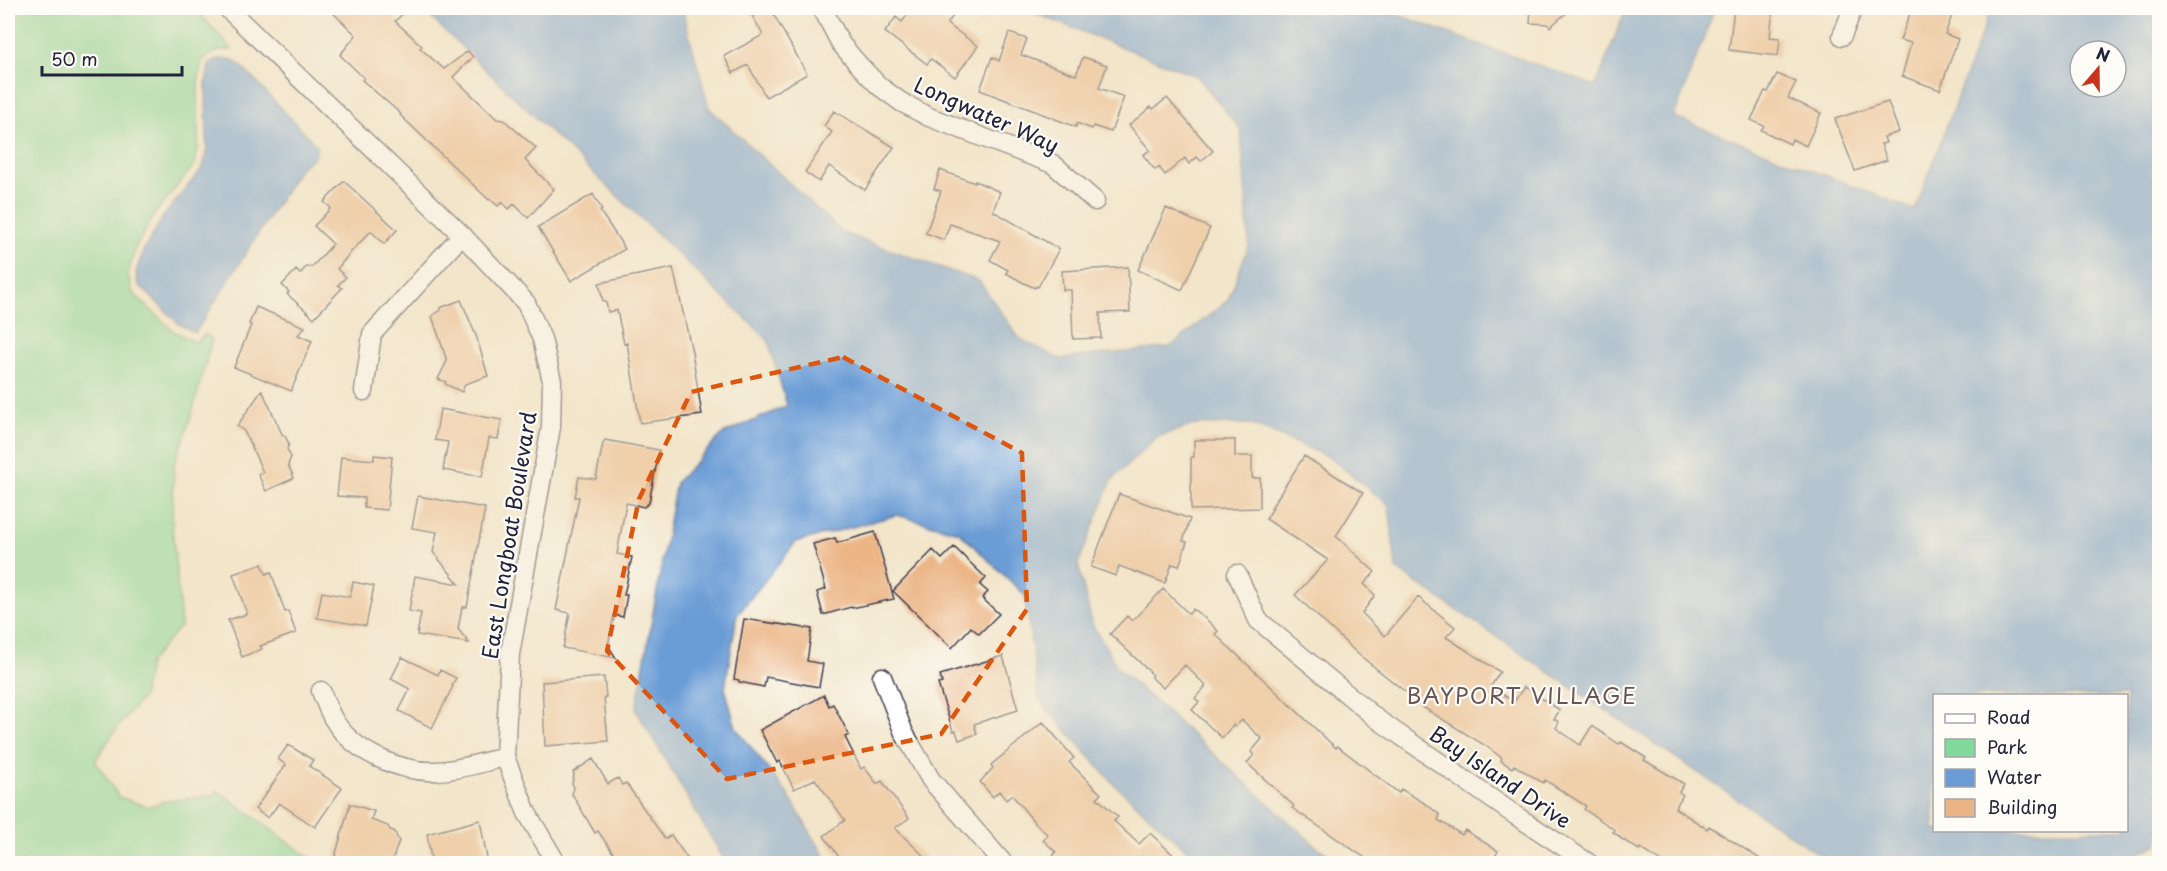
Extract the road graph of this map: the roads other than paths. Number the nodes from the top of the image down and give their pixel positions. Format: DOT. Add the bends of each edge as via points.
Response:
graph roads {
  1 [pos="227,8"];
  2 [pos="822,8"];
  3 [pos="1853,8"];
  4 [pos="1842,36"];
  5 [pos="1095,201"];
  6 [pos="462,235"];
  7 [pos="364,391"];
  8 [pos="1237,574"];
  9 [pos="882,677"];
  10 [pos="321,691"];
  11 [pos="505,757"];
  12 [pos="556,864"];
  13 [pos="1004,864"];
  14 [pos="1590,864"];
  1 -- 6 [label="street, East Longboat Boulevard"];
  2 -- 5 [label="street, Longwater Way" via="841,44 858,65 901,102 929,117 1053,164"];
  3 -- 4 [label="street"];
  6 -- 7 [label="street" via="372,334"];
  6 -- 11 [label="street, East Longboat Boulevard" via="526,303 542,339 552,381 551,427 510,654"];
  8 -- 14 [label="street, Bay Island Drive" via="1258,620 1377,719"];
  9 -- 13 [label="street" via="904,733 931,780"];
  10 -- 11 [label="street" via="334,721 346,735 399,767 437,771"];
  11 -- 12 [label="street, East Longboat Boulevard" via="527,813"];
}
